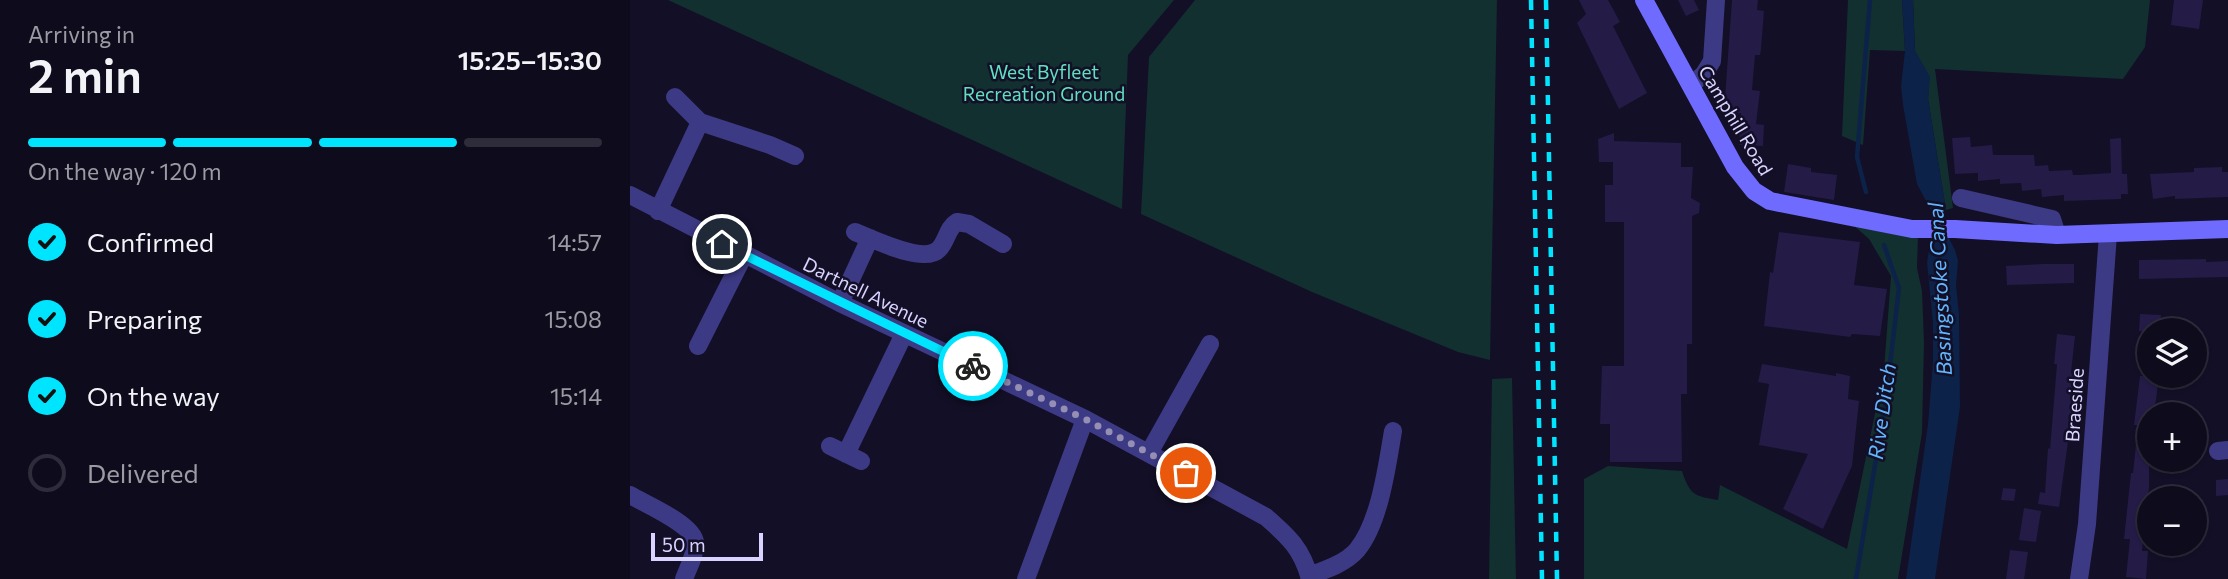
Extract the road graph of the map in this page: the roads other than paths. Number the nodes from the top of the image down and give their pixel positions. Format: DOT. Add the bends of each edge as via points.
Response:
graph roads {
  1 [pos="1644,0"];
  2 [pos="1716,0"];
  3 [pos="1691,85"];
  4 [pos="675,97"];
  5 [pos="700,122"];
  6 [pos="795,156"];
  7 [pos="630,195"];
  8 [pos="1961,198"];
  9 [pos="658,211"];
  10 [pos="2228,229"];
  11 [pos="2108,234"];
  12 [pos="2057,235"];
  13 [pos="1003,244"];
  14 [pos="744,255"];
  15 [pos="840,303"];
  16 [pos="904,334"];
  17 [pos="1210,344"];
  18 [pos="698,346"];
  19 [pos="1085,419"];
  20 [pos="1393,431"];
  21 [pos="1149,453"];
  22 [pos="845,454"];
  23 [pos="630,495"];
  24 [pos="1310,578"];
  25 [pos="684,579"];
  26 [pos="1026,579"];
  27 [pos="2079,579"];
  1 -- 3 [label="street, Camphill Road"];
  2 -- 3 [label="street" via="1712,61"];
  3 -- 12 [label="street, Camphill Road" via="1741,176 1766,199 1912,229"];
  4 -- 5 [label="street"];
  5 -- 6 [label="street"];
  5 -- 9 [label="street"];
  7 -- 9 [label="street, Dartnell Avenue"];
  8 -- 12 [label="street" via="2052,219"];
  9 -- 14 [label="street, Dartnell Avenue"];
  10 -- 11 [label="street, Camphill Road"];
  11 -- 12 [label="street, Camphill Road"];
  11 -- 27 [label="street, Braeside"];
  13 -- 15 [label="street" via="957,222 940,249 930,255 862,235"];
  14 -- 15 [label="street, Dartnell Avenue"];
  14 -- 18 [label="street" via="707,313"];
  15 -- 16 [label="street, Dartnell Avenue"];
  16 -- 19 [label="street, Dartnell Avenue"];
  16 -- 22 [label="street"];
  17 -- 21 [label="street"];
  19 -- 21 [label="street, Dartnell Avenue"];
  19 -- 26 [label="street"];
  20 -- 24 [label="street" via="1385,480 1369,531 1355,552"];
  21 -- 24 [label="street, Dartnell Avenue" via="1266,517 1292,540"];
  23 -- 25 [label="street" via="692,532 694,550"];
}
